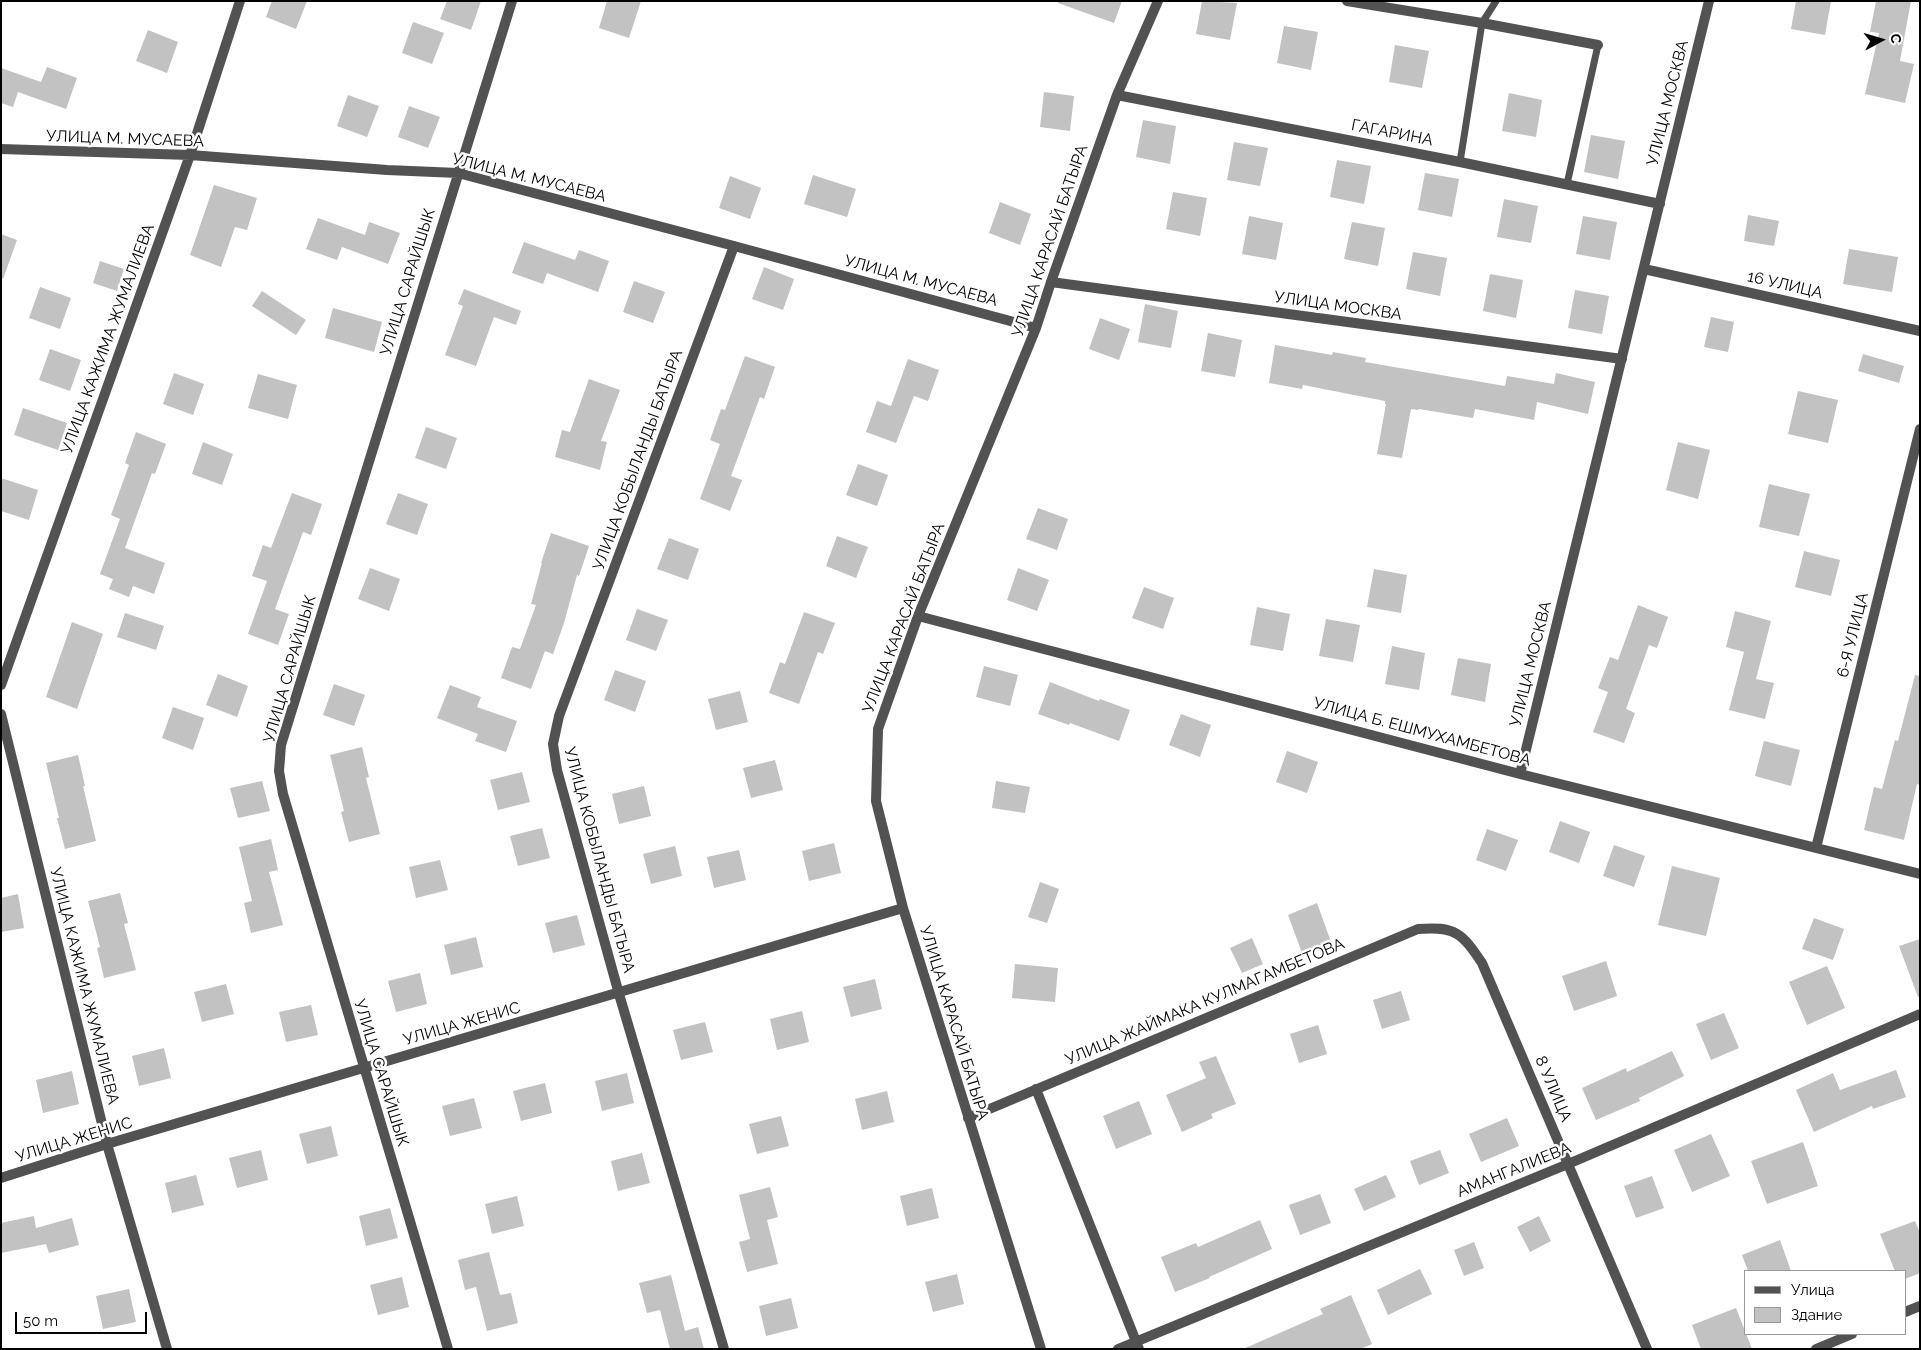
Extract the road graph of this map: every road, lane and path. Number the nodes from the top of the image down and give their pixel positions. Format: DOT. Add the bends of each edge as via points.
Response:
graph roads {
  1 [pos="240,1"];
  2 [pos="512,1"];
  3 [pos="1158,1"];
  4 [pos="1347,1"];
  5 [pos="1496,1"];
  6 [pos="1708,1"];
  7 [pos="1482,23"];
  8 [pos="1598,44"];
  9 [pos="1117,95"];
  10 [pos="1,149"];
  11 [pos="190,155"];
  12 [pos="1460,162"];
  13 [pos="458,173"];
  14 [pos="1567,184"];
  15 [pos="1660,204"];
  16 [pos="734,246"];
  17 [pos="1644,269"];
  18 [pos="1050,282"];
  19 [pos="1036,328"];
  20 [pos="1920,332"];
  21 [pos="1622,358"];
  22 [pos="1920,428"];
  23 [pos="918,616"];
  24 [pos="1,685"];
  25 [pos="1,714"];
  26 [pos="1520,774"];
  27 [pos="1816,848"];
  28 [pos="1920,874"];
  29 [pos="903,908"];
  30 [pos="1455,932"];
  31 [pos="619,994"];
  32 [pos="1920,1014"];
  33 [pos="364,1068"];
  34 [pos="1036,1089"];
  35 [pos="968,1118"];
  36 [pos="108,1144"];
  37 [pos="1568,1164"];
  38 [pos="1,1178"];
  39 [pos="1920,1306"];
  40 [pos="1906,1312"];
  41 [pos="1850,1335"];
  42 [pos="1138,1345"];
  43 [pos="167,1349"];
  44 [pos="448,1349"];
  45 [pos="724,1349"];
  46 [pos="1041,1349"];
  47 [pos="1118,1349"];
  48 [pos="1647,1349"];
  49 [pos="1816,1349"];
  1 -- 11 [label="street, УЛИЦА КАЖИМА ЖУМАЛИЕВА"];
  2 -- 13 [label="street, УЛИЦА САРАЙШЫК"];
  3 -- 9 [label="street, УЛИЦА КАРАСАЙ БАТЫРА"];
  4 -- 7 [label="street"];
  5 -- 7 [label="lane"];
  6 -- 15 [label="street, УЛИЦА МОСКВА"];
  7 -- 8 [label="street"];
  7 -- 12 [label="lane"];
  8 -- 14 [label="lane"];
  9 -- 12 [label="street, ГАГАРИНА"];
  9 -- 18 [label="street, УЛИЦА КАРАСАЙ БАТЫРА"];
  10 -- 11 [label="street, УЛИЦА М. МУСАЕВА"];
  11 -- 13 [label="street, УЛИЦА М. МУСАЕВА"];
  11 -- 24 [label="street, УЛИЦА КАЖИМА ЖУМАЛИЕВА"];
  12 -- 14 [label="street, ГАГАРИНА"];
  13 -- 16 [label="street, УЛИЦА М. МУСАЕВА"];
  13 -- 33 [label="street, УЛИЦА САРАЙШЫК" via="281,745 279,771 283,794"];
  14 -- 15 [label="street, ГАГАРИНА"];
  15 -- 17 [label="street, УЛИЦА МОСКВА"];
  16 -- 19 [label="street, УЛИЦА М. МУСАЕВА"];
  16 -- 31 [label="street, УЛИЦА КОБЫЛАНДЫ БАТЫРА" via="559,716 553,744 557,770"];
  17 -- 20 [label="street, 16 УЛИЦА"];
  17 -- 21 [label="street, УЛИЦА МОСКВА"];
  18 -- 19 [label="street, УЛИЦА КАРАСАЙ БАТЫРА"];
  18 -- 21 [label="street, УЛИЦА МОСКВА"];
  19 -- 23 [label="street, УЛИЦА КАРАСАЙ БАТЫРА"];
  21 -- 26 [label="street, УЛИЦА МОСКВА"];
  22 -- 27 [label="street, 6-Я УЛИЦА"];
  23 -- 26 [label="street, УЛИЦА Б. ЕШМУХАМБЕТОВА"];
  23 -- 29 [label="street, УЛИЦА КАРАСАЙ БАТЫРА" via="878,729 876,801"];
  25 -- 36 [label="street, УЛИЦА КАЖИМА ЖУМАЛИЕВА"];
  26 -- 27 [label="street, УЛИЦА Б. ЕШМУХАМБЕТОВА"];
  27 -- 28 [label="street, УЛИЦА Б. ЕШМУХАМБЕТОВА"];
  29 -- 31 [label="street, УЛИЦА ЖЕНИС"];
  29 -- 35 [label="street, УЛИЦА КАРАСАЙ БАТЫРА"];
  30 -- 34 [label="street, УЛИЦА ЖАЙМАКА КУЛМАГАМБЕТОВА" via="1438,927 1418,929"];
  30 -- 37 [label="street, 8 УЛИЦА" via="1469,943 1482,963"];
  31 -- 33 [label="street, УЛИЦА ЖЕНИС"];
  31 -- 45 [label="street, УЛИЦА КОБЫЛАНДЫ БАТЫРА"];
  32 -- 37 [label="street, АМАНГАЛИЕВА"];
  33 -- 36 [label="street, УЛИЦА ЖЕНИС"];
  33 -- 44 [label="street, УЛИЦА САРАЙШЫК"];
  34 -- 35 [label="street, УЛИЦА ЖАЙМАКА КУЛМАГАМБЕТОВА"];
  34 -- 42 [label="street"];
  35 -- 46 [label="street, УЛИЦА КАРАСАЙ БАТЫРА"];
  36 -- 38 [label="street, УЛИЦА ЖЕНИС"];
  36 -- 43 [label="street, УЛИЦА КАЖИМА ЖУМАЛИЕВА"];
  37 -- 42 [label="street, АМАНГАЛИЕВА"];
  37 -- 48 [label="street, 8 УЛИЦА"];
  39 -- 40 [label="street"];
  41 -- 49 [label="street"];
  42 -- 47 [label="street, АМАНГАЛИЕВА"];
}
